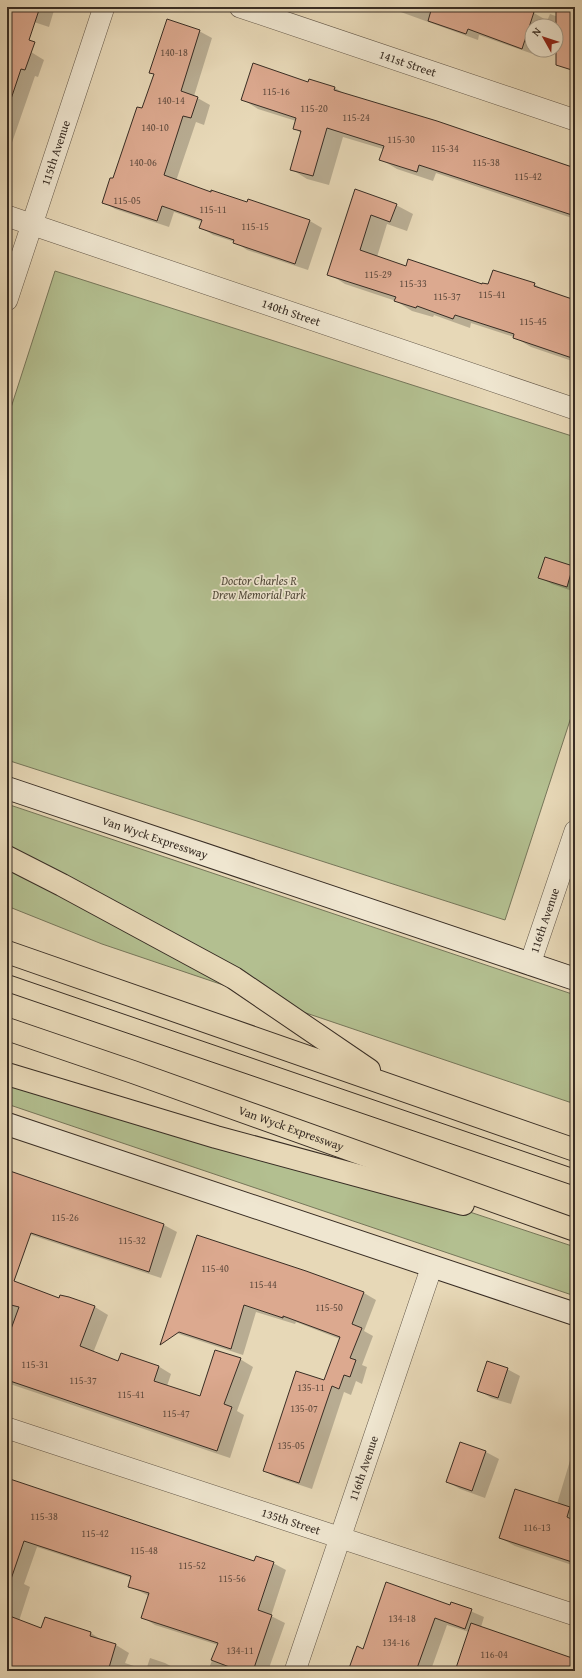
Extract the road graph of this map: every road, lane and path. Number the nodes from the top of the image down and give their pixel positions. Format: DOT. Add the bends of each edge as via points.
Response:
graph roads {
  1 [pos="104,7"];
  2 [pos="240,7"];
  3 [pos="575,120"];
  4 [pos="7,216"];
  5 [pos="32,224"];
  6 [pos="7,300"];
  7 [pos="575,409"];
  8 [pos="7,788"];
  9 [pos="575,831"];
  10 [pos="7,857"];
  11 [pos="7,952"];
  12 [pos="530,964"];
  13 [pos="575,979"];
  14 [pos="7,1029"];
  15 [pos="7,1074"];
  16 [pos="393,1086"];
  17 [pos="7,1124"];
  18 [pos="575,1150"];
  19 [pos="575,1230"];
  20 [pos="575,1234"];
  21 [pos="432,1266"];
  22 [pos="575,1314"];
  23 [pos="7,1428"];
  24 [pos="339,1537"];
  25 [pos="575,1615"];
  26 [pos="295,1671"];
  1 -- 5 [label="street, 115th Avenue"];
  2 -- 3 [label="street, 141st Street"];
  4 -- 5 [label="street, 140th Street"];
  5 -- 6 [label="street, 115th Avenue"];
  5 -- 7 [label="street, 140th Street"];
  8 -- 12 [label="main road, Van Wyck Expressway"];
  9 -- 12 [label="street, 116th Avenue"];
  10 -- 16 [label="highway" via="234,978"];
  11 -- 16 [label="highway"];
  12 -- 13 [label="main road, Van Wyck Expressway"];
  14 -- 19 [label="highway, Van Wyck Expressway"];
  15 -- 20 [label="highway" via="216,1137"];
  16 -- 18 [label="highway"];
  17 -- 21 [label="main road"];
  21 -- 22 [label="main road"];
  21 -- 24 [label="street, 116th Avenue"];
  23 -- 24 [label="street, 135th Street"];
  24 -- 25 [label="street, 135th Street"];
  24 -- 26 [label="street, 116th Avenue"];
}
